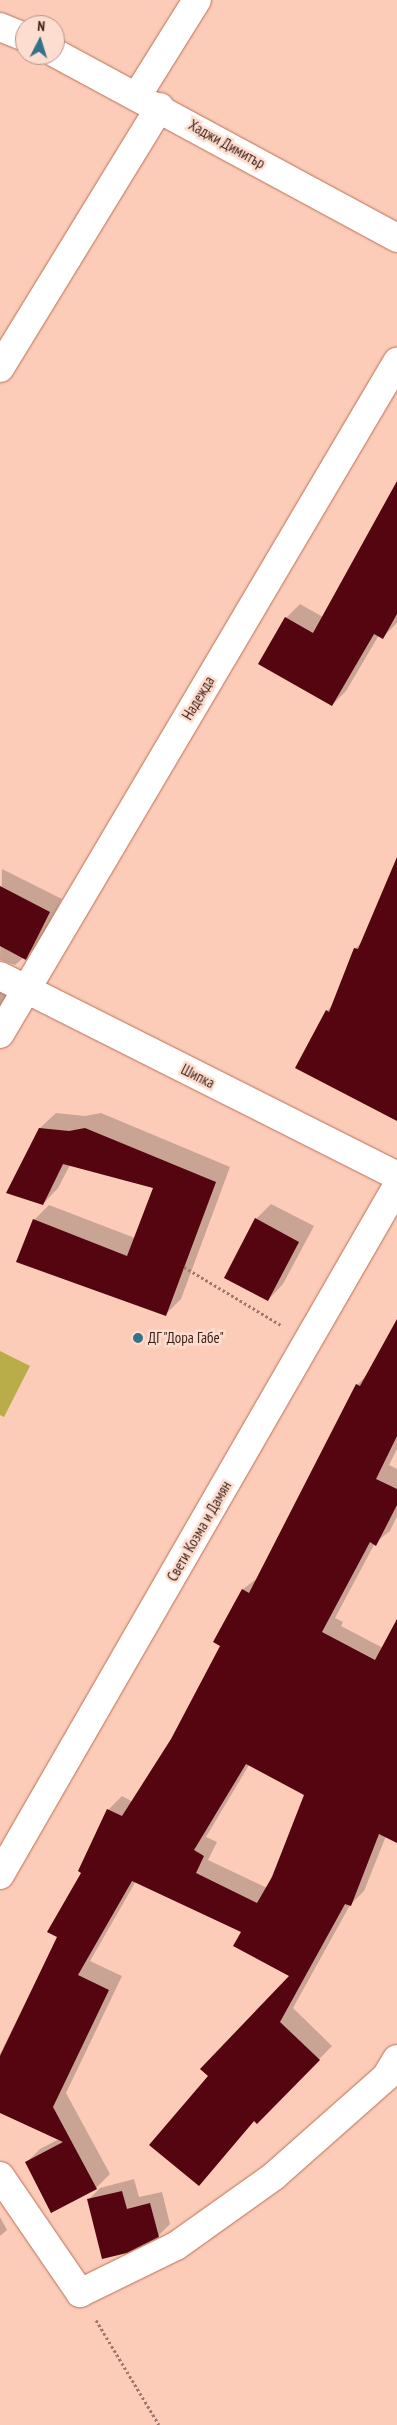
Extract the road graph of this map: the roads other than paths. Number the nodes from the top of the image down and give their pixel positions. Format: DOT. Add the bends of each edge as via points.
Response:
graph roads {
  1 [pos="197,0"];
  2 [pos="0,27"];
  3 [pos="15,33"];
  4 [pos="65,58"];
  5 [pos="149,101"];
  6 [pos="397,238"];
  7 [pos="397,362"];
  8 [pos="0,368"];
  9 [pos="0,976"];
  10 [pos="25,990"];
  11 [pos="0,1034"];
  12 [pos="397,1176"];
  13 [pos="397,1186"];
  14 [pos="0,1875"];
  15 [pos="397,2060"];
  16 [pos="0,2176"];
  1 -- 5 [label="street"];
  2 -- 3 [label="street"];
  4 -- 5 [label="street, Хаджи Димитър"];
  5 -- 6 [label="street, Хаджи Димитър"];
  5 -- 8 [label="street"];
  7 -- 10 [label="street, Надежда"];
  9 -- 10 [label="street, Шипка"];
  10 -- 11 [label="street, Надежда"];
  10 -- 12 [label="street, Шипка"];
  13 -- 14 [label="street, Свети Козма и Дамян"];
  15 -- 16 [label="street" via="386,2077 274,2176 176,2246 80,2293"];
}
